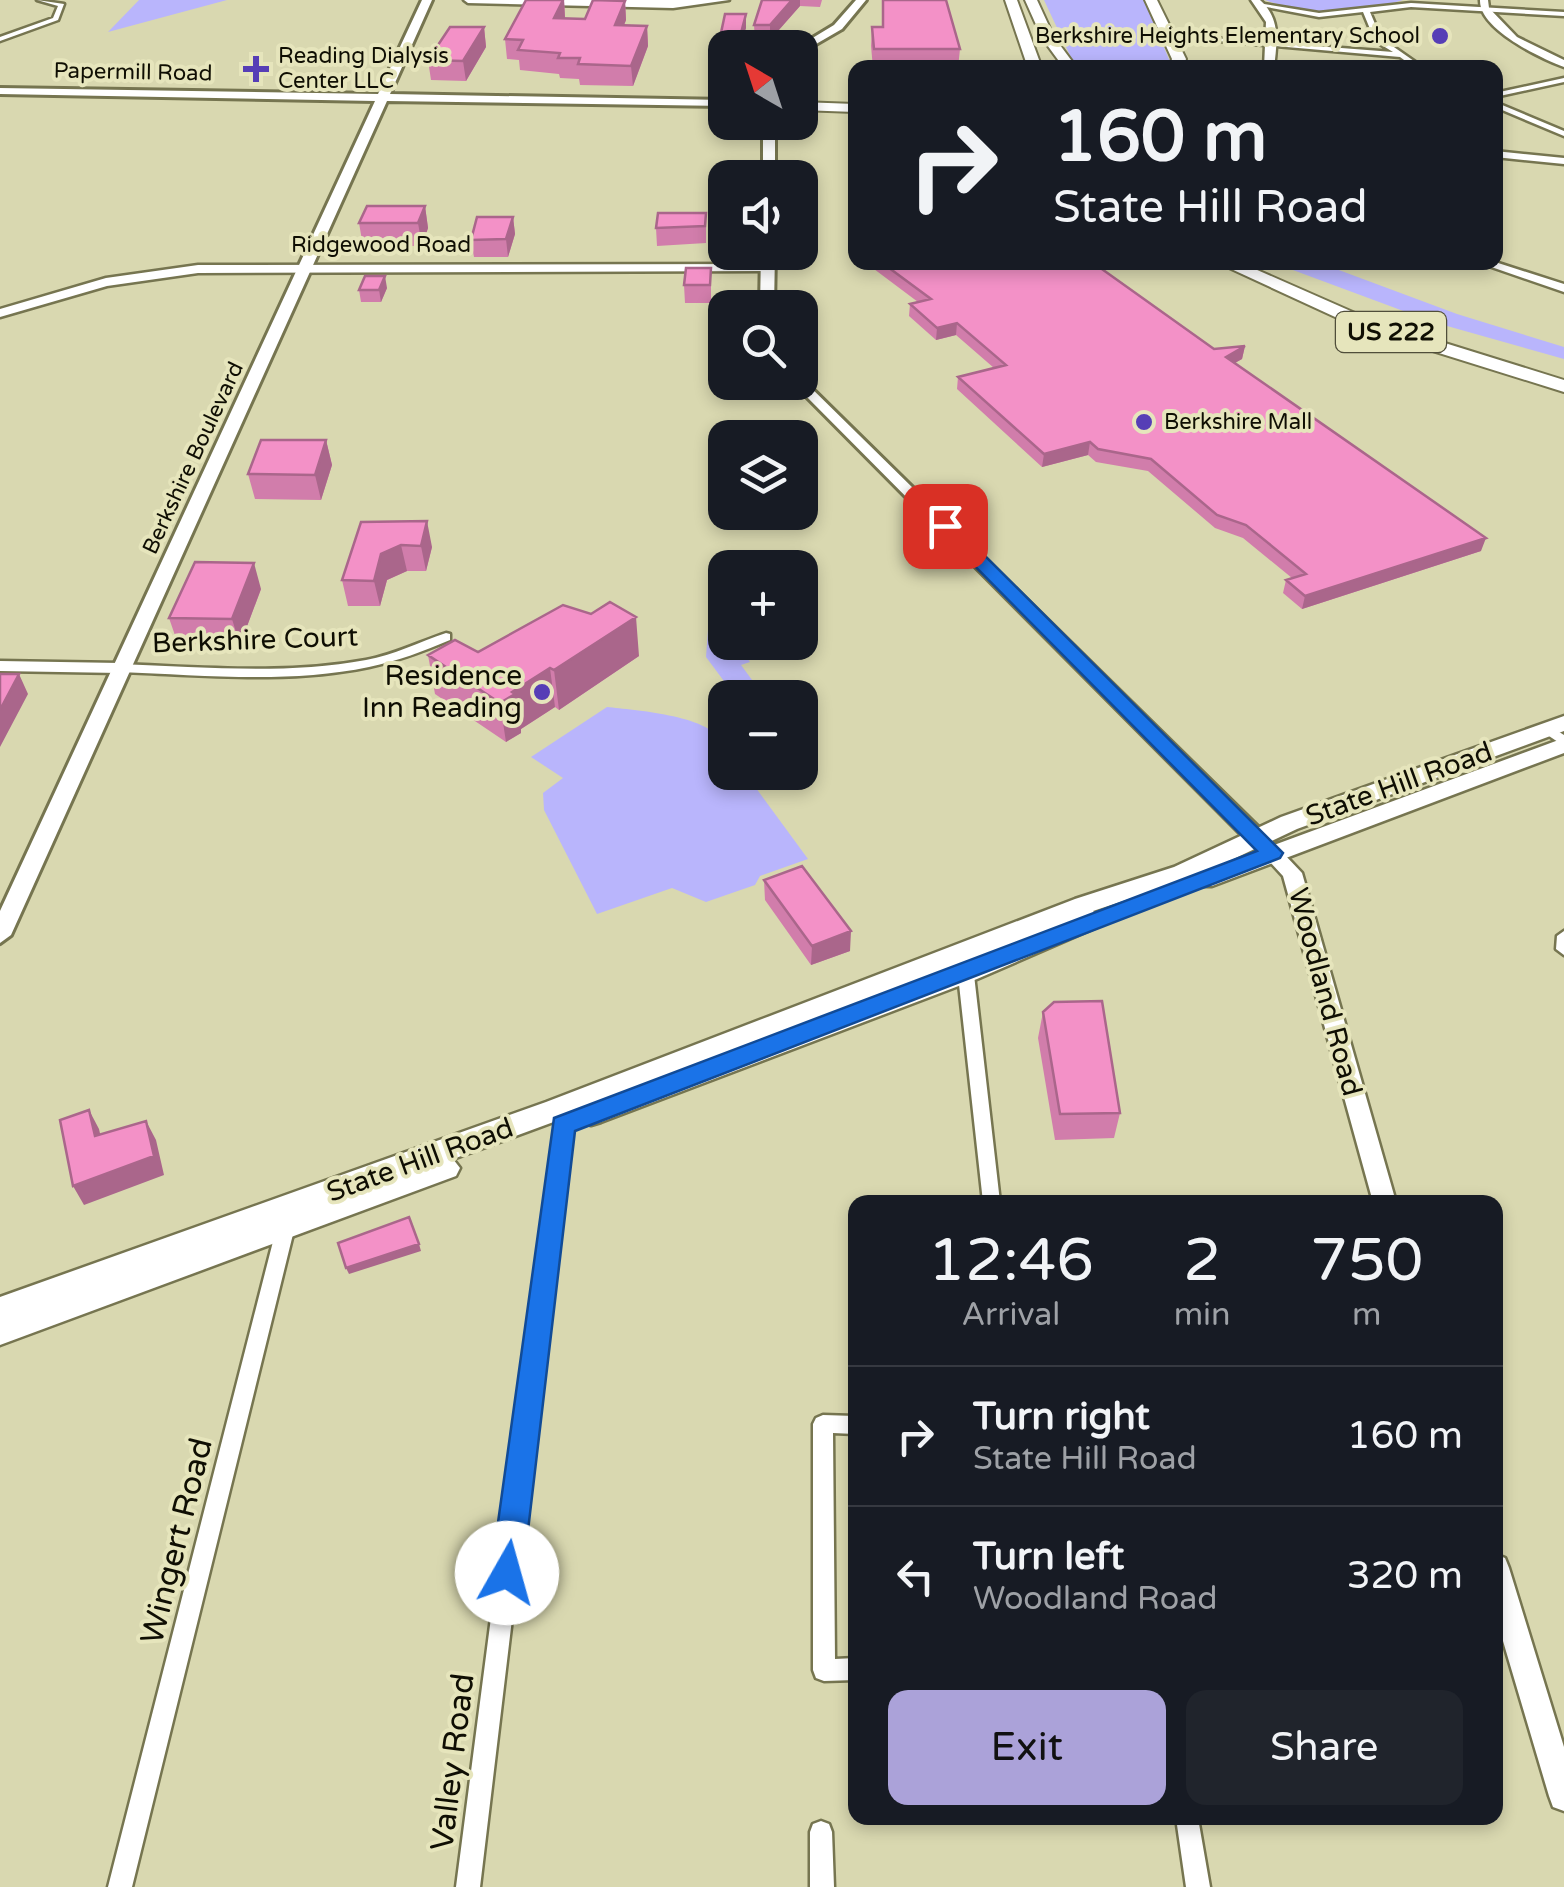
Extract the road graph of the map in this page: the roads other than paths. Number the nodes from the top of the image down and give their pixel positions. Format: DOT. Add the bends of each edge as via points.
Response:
graph roads {
  1 [pos="42,0"];
  2 [pos="427,0"];
  3 [pos="468,0"];
  4 [pos="725,0"];
  5 [pos="861,0"];
  6 [pos="1009,0"];
  7 [pos="1028,0"];
  8 [pos="1155,0"];
  9 [pos="1260,3"];
  10 [pos="1484,4"];
  11 [pos="1366,12"];
  12 [pos="1564,14"];
  13 [pos="0,39"];
  14 [pos="818,39"];
  15 [pos="1212,40"];
  16 [pos="1272,45"];
  17 [pos="1012,55"];
  18 [pos="1399,56"];
  19 [pos="1032,60"];
  20 [pos="1048,60"];
  21 [pos="1065,60"];
  22 [pos="1178,60"];
  23 [pos="1182,60"];
  24 [pos="1270,60"];
  25 [pos="1406,60"];
  26 [pos="1564,64"];
  27 [pos="1564,80"];
  28 [pos="2,92"];
  29 [pos="385,96"];
  30 [pos="1503,99"];
  31 [pos="1503,104"];
  32 [pos="708,106"];
  33 [pos="818,109"];
  34 [pos="848,110"];
  35 [pos="1564,134"];
  36 [pos="1503,155"];
  37 [pos="1564,161"];
  38 [pos="708,261"];
  39 [pos="306,267"];
  40 [pos="1503,268"];
  41 [pos="1231,270"];
  42 [pos="1239,270"];
  43 [pos="1266,270"];
  44 [pos="1274,288"];
  45 [pos="1564,288"];
  46 [pos="1361,310"];
  47 [pos="0,313"];
  48 [pos="1564,368"];
  49 [pos="1564,376"];
  50 [pos="1564,386"];
  51 [pos="818,400"];
  52 [pos="446,637"];
  53 [pos="0,666"];
  54 [pos="120,668"];
  55 [pos="1561,732"];
  56 [pos="1265,845"];
  57 [pos="0,934"];
  58 [pos="1564,936"];
  59 [pos="1564,949"];
  60 [pos="963,963"];
  61 [pos="560,1118"];
  62 [pos="991,1195"];
  63 [pos="1382,1195"];
  64 [pos="288,1218"];
  65 [pos="0,1310"];
  66 [pos="0,1331"];
  67 [pos="848,1424"];
  68 [pos="1503,1594"];
  69 [pos="848,1669"];
  70 [pos="1564,1796"];
  71 [pos="1188,1825"];
  72 [pos="822,1832"];
  73 [pos="120,1887"];
  74 [pos="468,1887"];
  75 [pos="822,1887"];
  76 [pos="1198,1887"];
  1 -- 13 [label="street" via="62,5 56,20"];
  2 -- 29 [label="main road, Berkshire Boulevard"];
  3 -- 4 [label="street"];
  5 -- 14 [label="main road"];
  6 -- 17 [label="highway"];
  6 -- 19 [label="highway"];
  7 -- 20 [label="highway"];
  7 -- 21 [label="highway"];
  8 -- 22 [label="highway"];
  8 -- 23 [label="highway"];
  9 -- 11 [label="street" via="1318,15"];
  9 -- 16 [label="street" via="1274,29"];
  10 -- 11 [label="street" via="1394,5"];
  10 -- 12 [label="street"];
  10 -- 26 [label="street" via="1508,35"];
  11 -- 18 [label="street" via="1378,38"];
  15 -- 16 [label="street"];
  16 -- 18 [label="street"];
  16 -- 24 [label="street"];
  18 -- 25 [label="street"];
  27 -- 30 [label="street"];
  28 -- 29 [label="main road, Papermill Road"];
  29 -- 32 [label="main road, Papermill Road"];
  29 -- 39 [label="main road, Berkshire Boulevard"];
  31 -- 35 [label="street"];
  33 -- 34 [label="highway"];
  36 -- 37 [label="street"];
  38 -- 39 [label="street, Ridgewood Road"];
  39 -- 47 [label="street, Ridgewood Road" via="143,275"];
  39 -- 54 [label="main road, Berkshire Boulevard"];
  40 -- 45 [label="street"];
  41 -- 44 [label="highway"];
  42 -- 44 [label="highway, US 222"];
  43 -- 46 [label="highway, US 222"];
  44 -- 50 [label="highway, US 222" via="1364,324"];
  46 -- 48 [label="highway"];
  46 -- 49 [label="highway, US 222"];
  51 -- 56 [label="main road, Woodland Road"];
  52 -- 54 [label="street, Berkshire Court" via="387,658 326,669"];
  53 -- 54 [label="street"];
  54 -- 57 [label="main road, Berkshire Boulevard"];
  55 -- 56 [label="main road, State Hill Road"];
  56 -- 60 [label="main road, State Hill Road"];
  56 -- 63 [label="street, Woodland Road" via="1292,873"];
  58 -- 59 [label="street"];
  60 -- 61 [label="main road, State Hill Road"];
  60 -- 62 [label="street"];
  61 -- 64 [label="main road, State Hill Road"];
  61 -- 74 [label="street, Valley Road"];
  64 -- 65 [label="main road, State Hill Road"];
  64 -- 66 [label="main road, State Hill Road"];
  64 -- 73 [label="street, Wingert Road"];
  67 -- 69 [label="street" via="823,1424 824,1670"];
  68 -- 70 [label="street"];
  71 -- 76 [label="street"];
  72 -- 75 [label="street"];
}
